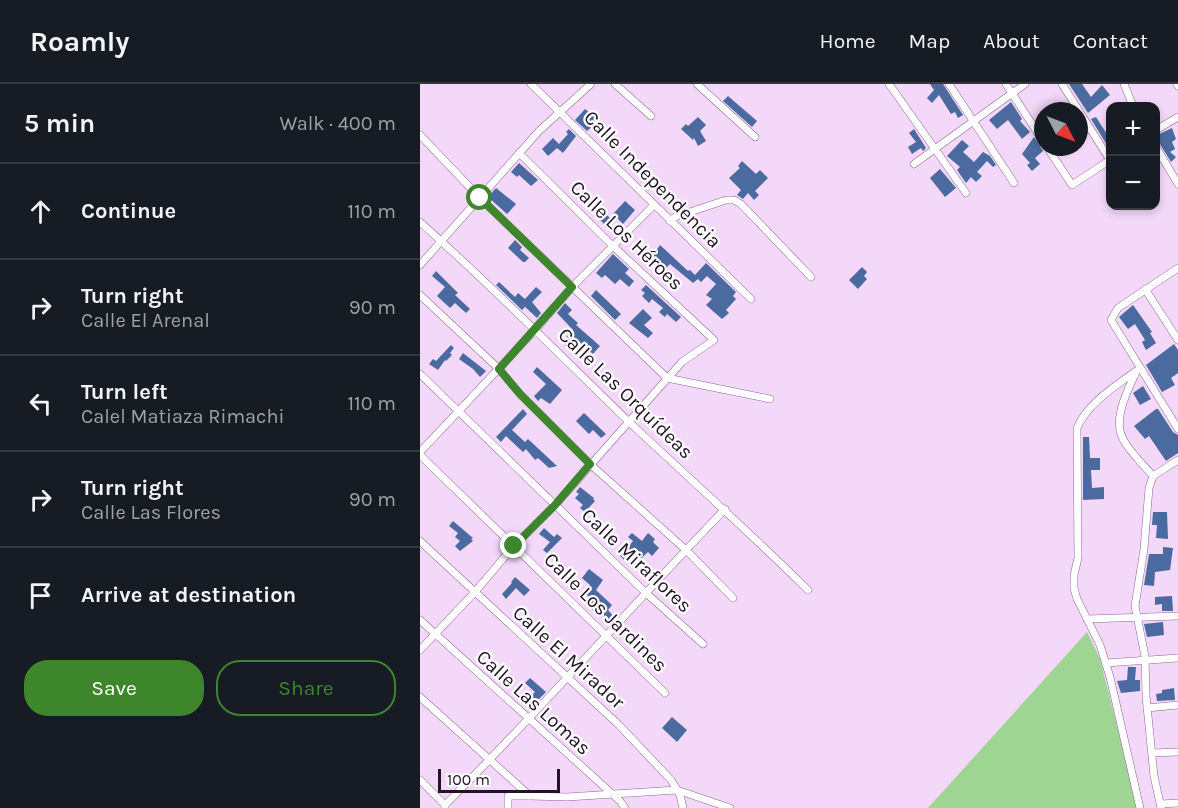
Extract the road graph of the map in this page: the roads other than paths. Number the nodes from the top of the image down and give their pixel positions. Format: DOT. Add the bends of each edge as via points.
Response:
graph roads {
  1 [pos="531,84"];
  2 [pos="591,84"];
  3 [pos="615,84"];
  4 [pos="697,84"];
  5 [pos="889,84"];
  6 [pos="949,84"];
  7 [pos="1006,84"];
  8 [pos="1026,84"];
  9 [pos="1062,84"];
  10 [pos="1124,84"];
  11 [pos="1013,93"];
  12 [pos="1131,102"];
  13 [pos="561,112"];
  14 [pos="651,116"];
  15 [pos="1178,117"];
  16 [pos="973,122"];
  17 [pos="1034,127"];
  18 [pos="1160,127"];
  19 [pos="420,135"];
  20 [pos="755,137"];
  21 [pos="935,150"];
  22 [pos="519,153"];
  23 [pos="1160,155"];
  24 [pos="1053,156"];
  25 [pos="1107,156"];
  26 [pos="1106,163"];
  27 [pos="914,164"];
  28 [pos="1014,183"];
  29 [pos="1178,184"];
  30 [pos="966,193"];
  31 [pos="480,198"];
  32 [pos="654,205"];
  33 [pos="670,220"];
  34 [pos="420,222"];
  35 [pos="441,241"];
  36 [pos="613,246"];
  37 [pos="420,265"];
  38 [pos="1178,268"];
  39 [pos="811,277"];
  40 [pos="572,287"];
  41 [pos="1145,289"];
  42 [pos="420,294"];
  43 [pos="751,299"];
  44 [pos="536,329"];
  45 [pos="1178,340"];
  46 [pos="499,369"];
  47 [pos="1138,370"];
  48 [pos="420,374"];
  49 [pos="667,378"];
  50 [pos="770,399"];
  51 [pos="458,410"];
  52 [pos="628,420"];
  53 [pos="1178,429"];
  54 [pos="420,453"];
  55 [pos="1178,460"];
  56 [pos="590,464"];
  57 [pos="1153,476"];
  58 [pos="555,505"];
  59 [pos="725,509"];
  60 [pos="420,541"];
  61 [pos="514,546"];
  62 [pos="686,550"];
  63 [pos="808,590"];
  64 [pos="474,593"];
  65 [pos="646,593"];
  66 [pos="733,598"];
  67 [pos="1178,616"];
  68 [pos="1137,618"];
  69 [pos="420,620"];
  70 [pos="1087,620"];
  71 [pos="434,634"];
  72 [pos="605,635"];
  73 [pos="703,644"];
  74 [pos="420,650"];
  75 [pos="1178,658"];
  76 [pos="1145,661"];
  77 [pos="1106,663"];
  78 [pos="569,678"];
  79 [pos="665,693"];
  80 [pos="420,697"];
  81 [pos="1178,705"];
  82 [pos="1147,708"];
  83 [pos="530,720"];
  84 [pos="1178,752"];
  85 [pos="1152,753"];
  86 [pos="490,760"];
  87 [pos="420,780"];
  88 [pos="677,790"];
  89 [pos="627,793"];
  90 [pos="612,794"];
  91 [pos="530,796"];
  92 [pos="567,797"];
  93 [pos="1178,803"];
  94 [pos="1161,806"];
  95 [pos="445,807"];
  96 [pos="508,808"];
  97 [pos="567,808"];
  98 [pos="625,808"];
  99 [pos="683,808"];
  100 [pos="730,808"];
  101 [pos="1140,808"];
  1 -- 13 [label="street, Calle Independencia"];
  2 -- 13 [label="street"];
  3 -- 14 [label="street"];
  4 -- 20 [label="street"];
  5 -- 21 [label="street"];
  6 -- 16 [label="street"];
  7 -- 11 [label="street"];
  8 -- 11 [label="street"];
  9 -- 25 [label="street"];
  10 -- 12 [label="street"];
  11 -- 16 [label="street"];
  11 -- 17 [label="street"];
  13 -- 22 [label="street"];
  13 -- 32 [label="street, Calle Independencia"];
  15 -- 18 [label="street"];
  16 -- 21 [label="street"];
  16 -- 28 [label="street"];
  19 -- 31 [label="street"];
  21 -- 27 [label="street"];
  21 -- 30 [label="street"];
  22 -- 31 [label="street"];
  22 -- 36 [label="street, Calle Los Héroes"];
  23 -- 29 [label="street"];
  24 -- 26 [label="street" via="1072,185"];
  31 -- 35 [label="street"];
  31 -- 40 [label="street"];
  32 -- 33 [label="street, Calle Independencia"];
  32 -- 36 [label="street"];
  33 -- 39 [label="street" via="734,200"];
  33 -- 43 [label="street, Calle Independencia"];
  34 -- 35 [label="street, Calle Las Orquídeas"];
  35 -- 37 [label="street"];
  35 -- 44 [label="street, Calle Las Orquídeas"];
  36 -- 40 [label="street"];
  36 -- 49 [label="street, Calle Los Héroes" via="714,340 682,362"];
  38 -- 41 [label="street"];
  40 -- 44 [label="street"];
  40 -- 49 [label="street"];
  41 -- 45 [label="street"];
  41 -- 47 [label="street" via="1118,308 1111,320"];
  42 -- 46 [label="street"];
  44 -- 46 [label="street"];
  44 -- 52 [label="street, Calle Las Orquídeas"];
  46 -- 51 [label="street"];
  46 -- 56 [label="street"];
  47 -- 53 [label="street"];
  47 -- 57 [label="street" via="1122,409 1120,427 1123,439"];
  47 -- 70 [label="street" via="1089,410 1077,428 1078,558 1073,582"];
  48 -- 51 [label="street, Calle Miraflores"];
  49 -- 50 [label="street"];
  49 -- 52 [label="street"];
  51 -- 54 [label="street"];
  51 -- 58 [label="street, Calle Miraflores"];
  52 -- 56 [label="street"];
  52 -- 59 [label="street, Calle Las Orquídeas"];
  54 -- 61 [label="street, Calle Los Jardines"];
  55 -- 57 [label="street"];
  56 -- 58 [label="street"];
  56 -- 62 [label="street"];
  57 -- 68 [label="street" via="1147,498"];
  58 -- 61 [label="street"];
  58 -- 65 [label="street, Calle Miraflores"];
  59 -- 62 [label="street"];
  59 -- 63 [label="street, Calle Las Orquídeas"];
  60 -- 64 [label="street, Calle El Mirador"];
  61 -- 64 [label="street"];
  61 -- 72 [label="street, Calle Los Jardines"];
  62 -- 65 [label="street"];
  62 -- 66 [label="street"];
  64 -- 71 [label="street"];
  64 -- 78 [label="street, Calle El Mirador"];
  65 -- 72 [label="street"];
  65 -- 73 [label="street, Calle Miraflores"];
  67 -- 68 [label="street"];
  68 -- 70 [label="street"];
  68 -- 76 [label="street"];
  69 -- 71 [label="street, Calle Las Lomas"];
  70 -- 77 [label="street"];
  71 -- 74 [label="street"];
  71 -- 83 [label="street, Calle Las Lomas"];
  72 -- 78 [label="street"];
  72 -- 79 [label="street, Calle Los Jardines"];
  75 -- 76 [label="street"];
  76 -- 77 [label="street"];
  76 -- 82 [label="street"];
  77 -- 101 [label="street"];
  78 -- 83 [label="street"];
  78 -- 88 [label="street, Calle El Mirador" via="619,725"];
  80 -- 86 [label="street"];
  81 -- 82 [label="street"];
  82 -- 85 [label="street"];
  83 -- 86 [label="street"];
  83 -- 90 [label="street, Calle Las Lomas"];
  84 -- 85 [label="street"];
  85 -- 94 [label="street"];
  86 -- 91 [label="street"];
  86 -- 95 [label="street"];
  87 -- 95 [label="street"];
  88 -- 89 [label="street"];
  88 -- 99 [label="street, Calle El Mirador"];
  88 -- 100 [label="street"];
  89 -- 90 [label="street"];
  89 -- 98 [label="street"];
  90 -- 92 [label="street"];
  90 -- 98 [label="street, Calle Las Lomas"];
  91 -- 92 [label="street"];
  91 -- 96 [label="street" via="508,796"];
  92 -- 97 [label="street"];
  93 -- 94 [label="street"];
}
